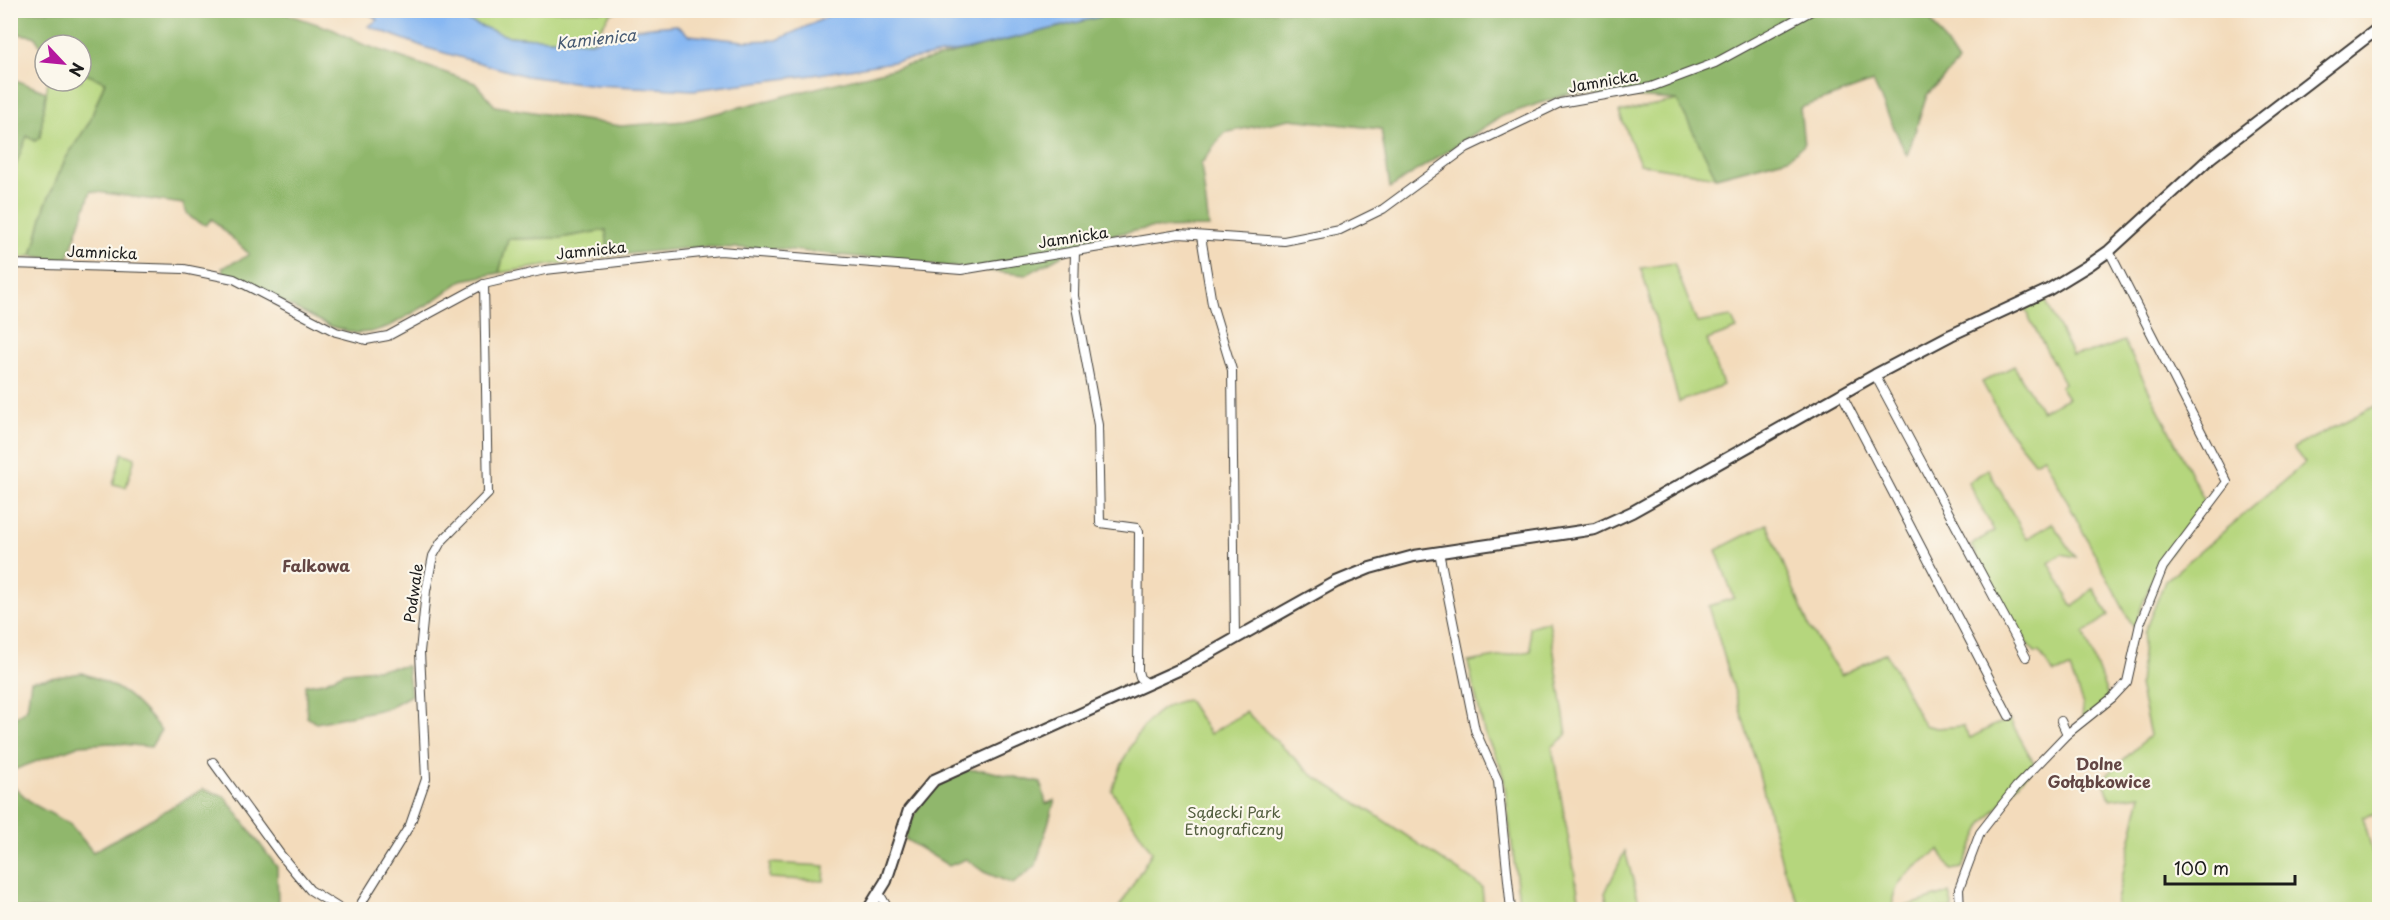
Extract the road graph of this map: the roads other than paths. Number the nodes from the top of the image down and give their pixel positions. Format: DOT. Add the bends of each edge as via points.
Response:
graph roads {
  1 [pos="1813,10"];
  2 [pos="2379,27"];
  3 [pos="1201,236"];
  4 [pos="1075,251"];
  5 [pos="2109,251"];
  6 [pos="10,264"];
  7 [pos="483,284"];
  8 [pos="1875,375"];
  9 [pos="1840,393"];
  10 [pos="1439,552"];
  11 [pos="1235,637"];
  12 [pos="2026,657"];
  13 [pos="1148,684"];
  14 [pos="2009,716"];
  15 [pos="2061,721"];
  16 [pos="2067,734"];
  17 [pos="213,762"];
  18 [pos="879,893"];
  19 [pos="342,909"];
  20 [pos="357,909"];
  21 [pos="868,909"];
  22 [pos="889,909"];
  23 [pos="1511,909"];
  24 [pos="1960,909"];
  1 -- 3 [label="street, Jamnicka" via="1715,63 1651,87 1560,103 1466,148 1383,209 1341,230 1284,241"];
  2 -- 5 [label="street" via="2210,158"];
  3 -- 4 [label="street, Jamnicka" via="1179,234"];
  3 -- 11 [label="street" via="1212,304 1232,370"];
  4 -- 7 [label="street, Jamnicka" via="961,270 720,251 544,270"];
  4 -- 13 [label="street" via="1074,296 1098,425 1100,523 1137,528 1139,532 1138,671"];
  5 -- 8 [label="street" via="2048,290 1951,334"];
  5 -- 16 [label="street" via="2227,482 2163,567 2140,624 2127,682"];
  6 -- 7 [label="street, Jamnicka" via="184,269 234,279 336,332 366,340 388,336"];
  7 -- 20 [label="street, Podwale" via="488,494 441,542 433,556 420,652 426,778 410,825"];
  8 -- 9 [label="street"];
  8 -- 12 [label="street"];
  9 -- 10 [label="street" via="1699,475 1595,529"];
  9 -- 14 [label="street"];
  10 -- 11 [label="street" via="1370,568 1336,582"];
  10 -- 23 [label="street" via="1474,730 1498,781"];
  11 -- 13 [label="street"];
  13 -- 18 [label="street" via="934,780 909,810"];
  15 -- 16 [label="street"];
  16 -- 24 [label="street" via="2016,787 1980,833 1959,890"];
  17 -- 19 [label="street" via="272,845 312,892"];
  18 -- 21 [label="street"];
  18 -- 22 [label="street"];
}
